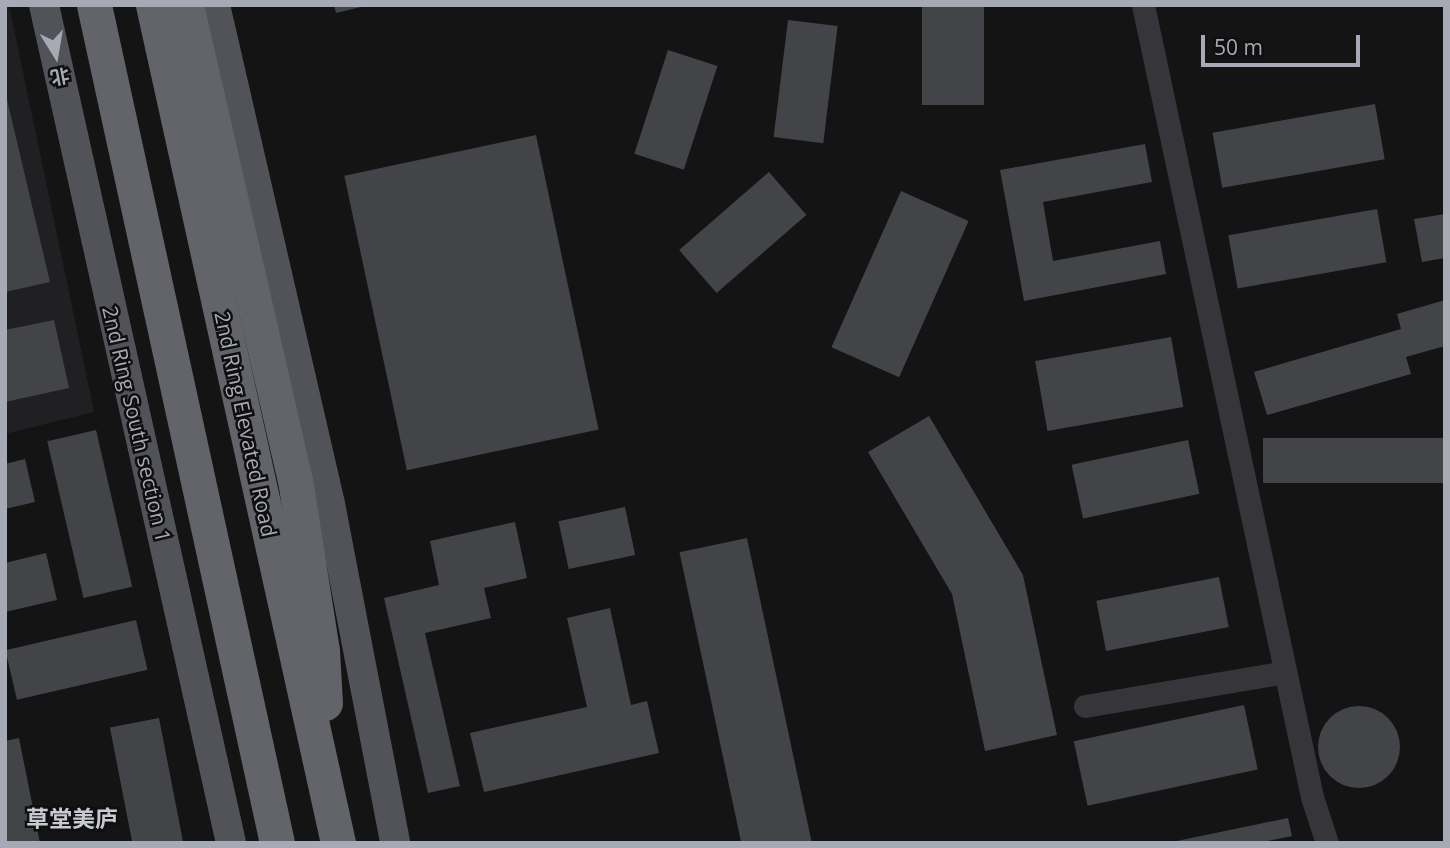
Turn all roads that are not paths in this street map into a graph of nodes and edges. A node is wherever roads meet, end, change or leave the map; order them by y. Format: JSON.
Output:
{"nodes":[{"id":1,"x":44,"y":5,"type":"edge"},
{"id":2,"x":69,"y":5,"type":"edge"},
{"id":3,"x":94,"y":5,"type":"edge"},
{"id":4,"x":153,"y":5,"type":"edge"},
{"id":5,"x":186,"y":5,"type":"edge"},
{"id":6,"x":215,"y":5,"type":"edge"},
{"id":7,"x":1143,"y":5,"type":"edge"},
{"id":8,"x":1285,"y":672,"type":"junction"},
{"id":9,"x":1085,"y":706,"type":"dead end"},
{"id":10,"x":265,"y":784,"type":"junction"},
{"id":11,"x":330,"y":804,"type":"junction"},
{"id":12,"x":231,"y":843,"type":"edge"},
{"id":13,"x":277,"y":843,"type":"edge"},
{"id":14,"x":338,"y":843,"type":"edge"},
{"id":15,"x":395,"y":843,"type":"edge"},
{"id":16,"x":1327,"y":843,"type":"edge"}],
"edges":[{"from":1,"to":12,"type":"main road","name":"2nd Ring South section 1"},
{"from":2,"to":10,"type":"highway"},
{"from":3,"to":10,"type":"highway"},
{"from":4,"to":11,"type":"highway","name":"2nd Ring Elevated Road"},
{"from":5,"to":11,"type":"highway"},
{"from":6,"to":15,"type":"main road"},
{"from":7,"to":8,"type":"lane"},
{"from":8,"to":9,"type":"lane"},
{"from":8,"to":16,"type":"lane"},
{"from":10,"to":13,"type":"highway"},
{"from":11,"to":14,"type":"highway","name":"2nd Ring Elevated Road"}]}
